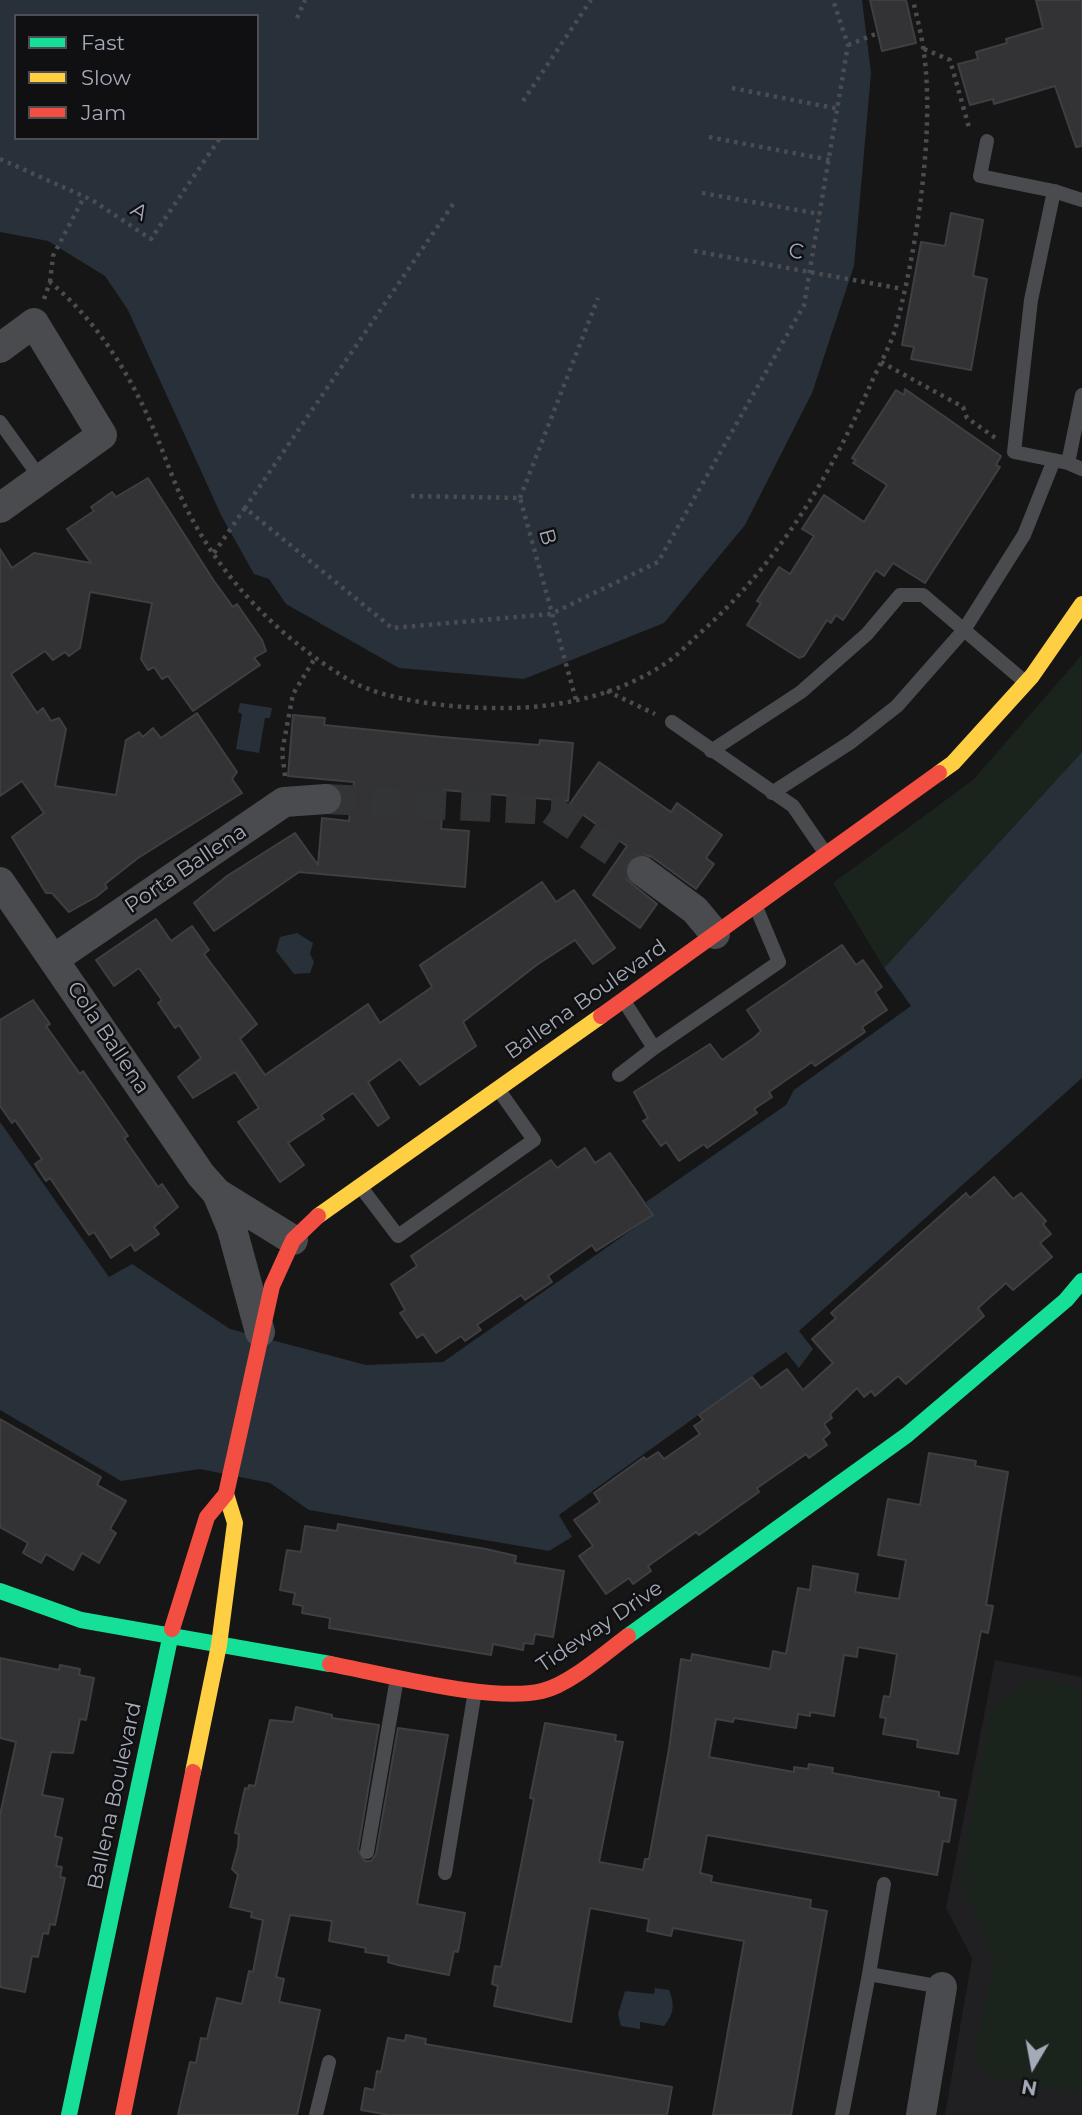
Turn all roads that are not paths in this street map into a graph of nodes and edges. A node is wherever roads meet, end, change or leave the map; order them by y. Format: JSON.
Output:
{"nodes":[{"id":1,"x":987,"y":141,"type":"road end"},
{"id":2,"x":1054,"y":191,"type":"junction"},
{"id":3,"x":1082,"y":200,"type":"edge"},
{"id":4,"x":0,"y":348,"type":"edge"},
{"id":5,"x":1082,"y":396,"type":"edge"},
{"id":6,"x":0,"y":422,"type":"edge"},
{"id":7,"x":1061,"y":462,"type":"junction"},
{"id":8,"x":1082,"y":469,"type":"edge"},
{"id":9,"x":41,"y":479,"type":"junction"},
{"id":10,"x":0,"y":508,"type":"edge"},
{"id":11,"x":1082,"y":604,"type":"edge"},
{"id":12,"x":964,"y":630,"type":"junction"},
{"id":13,"x":1027,"y":682,"type":"junction"},
{"id":14,"x":672,"y":722,"type":"road end"},
{"id":15,"x":711,"y":751,"type":"junction"},
{"id":16,"x":772,"y":793,"type":"junction"},
{"id":17,"x":326,"y":799,"type":"tunnel mouth"},
{"id":18,"x":827,"y":856,"type":"junction"},
{"id":19,"x":642,"y":871,"type":"tunnel mouth"},
{"id":20,"x":0,"y":882,"type":"edge"},
{"id":21,"x":755,"y":906,"type":"junction"},
{"id":22,"x":715,"y":934,"type":"junction"},
{"id":23,"x":54,"y":959,"type":"junction"},
{"id":24,"x":623,"y":999,"type":"junction"},
{"id":25,"x":654,"y":1048,"type":"junction"},
{"id":26,"x":619,"y":1075,"type":"dead end"},
{"id":27,"x":497,"y":1088,"type":"junction"},
{"id":28,"x":360,"y":1186,"type":"junction"},
{"id":29,"x":217,"y":1193,"type":"junction"},
{"id":30,"x":293,"y":1240,"type":"junction"},
{"id":31,"x":1082,"y":1281,"type":"edge"},
{"id":32,"x":260,"y":1332,"type":"junction"},
{"id":33,"x":226,"y":1494,"type":"junction"},
{"id":34,"x":0,"y":1591,"type":"edge"},
{"id":35,"x":170,"y":1637,"type":"junction"},
{"id":36,"x":219,"y":1645,"type":"junction"},
{"id":37,"x":397,"y":1676,"type":"junction"},
{"id":38,"x":475,"y":1690,"type":"junction"},
{"id":39,"x":367,"y":1852,"type":"dead end"},
{"id":40,"x":445,"y":1873,"type":"dead end"},
{"id":41,"x":884,"y":1884,"type":"dead end"},
{"id":42,"x":869,"y":1974,"type":"junction"},
{"id":43,"x":942,"y":1987,"type":"joint"},
{"id":44,"x":329,"y":2062,"type":"dead end"},
{"id":45,"x":69,"y":2115,"type":"edge"},
{"id":46,"x":123,"y":2115,"type":"edge"},
{"id":47,"x":316,"y":2115,"type":"edge"},
{"id":48,"x":842,"y":2115,"type":"edge"},
{"id":49,"x":921,"y":2115,"type":"edge"}],
"edges":[{"from":1,"to":2,"type":"lane"},
{"from":2,"to":3,"type":"lane"},
{"from":2,"to":7,"type":"lane"},
{"from":4,"to":9,"type":"street"},
{"from":5,"to":7,"type":"lane"},
{"from":6,"to":9,"type":"lane"},
{"from":7,"to":8,"type":"lane"},
{"from":7,"to":12,"type":"lane"},
{"from":9,"to":10,"type":"street"},
{"from":11,"to":13,"type":"street","name":"Ballena Boulevard"},
{"from":12,"to":13,"type":"lane"},
{"from":12,"to":15,"type":"lane"},
{"from":12,"to":16,"type":"lane"},
{"from":13,"to":18,"type":"street","name":"Ballena Boulevard"},
{"from":14,"to":15,"type":"lane"},
{"from":15,"to":16,"type":"lane"},
{"from":16,"to":18,"type":"lane"},
{"from":17,"to":23,"type":"street","name":"Porta Ballena"},
{"from":18,"to":21,"type":"street","name":"Ballena Boulevard"},
{"from":19,"to":22,"type":"street"},
{"from":20,"to":23,"type":"street","name":"Cola Ballena"},
{"from":21,"to":22,"type":"street","name":"Ballena Boulevard"},
{"from":21,"to":25,"type":"lane"},
{"from":22,"to":24,"type":"street","name":"Ballena Boulevard"},
{"from":23,"to":29,"type":"street","name":"Cola Ballena"},
{"from":24,"to":25,"type":"lane"},
{"from":24,"to":27,"type":"street","name":"Ballena Boulevard"},
{"from":25,"to":26,"type":"lane"},
{"from":27,"to":28,"type":"street","name":"Ballena Boulevard"},
{"from":27,"to":28,"type":"lane"},
{"from":28,"to":30,"type":"street","name":"Ballena Boulevard"},
{"from":29,"to":30,"type":"street","name":"Cola Ballena"},
{"from":29,"to":32,"type":"street","name":"Cola Ballena"},
{"from":30,"to":32,"type":"street","name":"Ballena Boulevard"},
{"from":31,"to":38,"type":"street","name":"Tideway Drive"},
{"from":32,"to":33,"type":"street","name":"Ballena Boulevard"},
{"from":33,"to":35,"type":"street","name":"Ballena Boulevard"},
{"from":33,"to":36,"type":"street","name":"Ballena Boulevard"},
{"from":34,"to":35,"type":"street","name":"Tideway Drive"},
{"from":35,"to":36,"type":"street","name":"Tideway Drive"},
{"from":35,"to":45,"type":"street","name":"Ballena Boulevard"},
{"from":36,"to":37,"type":"street","name":"Tideway Drive"},
{"from":36,"to":46,"type":"street","name":"Ballena Boulevard"},
{"from":37,"to":38,"type":"street","name":"Tideway Drive"},
{"from":37,"to":39,"type":"lane"},
{"from":38,"to":40,"type":"lane"},
{"from":41,"to":42,"type":"lane"},
{"from":42,"to":43,"type":"lane"},
{"from":42,"to":48,"type":"lane"},
{"from":43,"to":49,"type":"street"},
{"from":44,"to":47,"type":"lane"}]}
